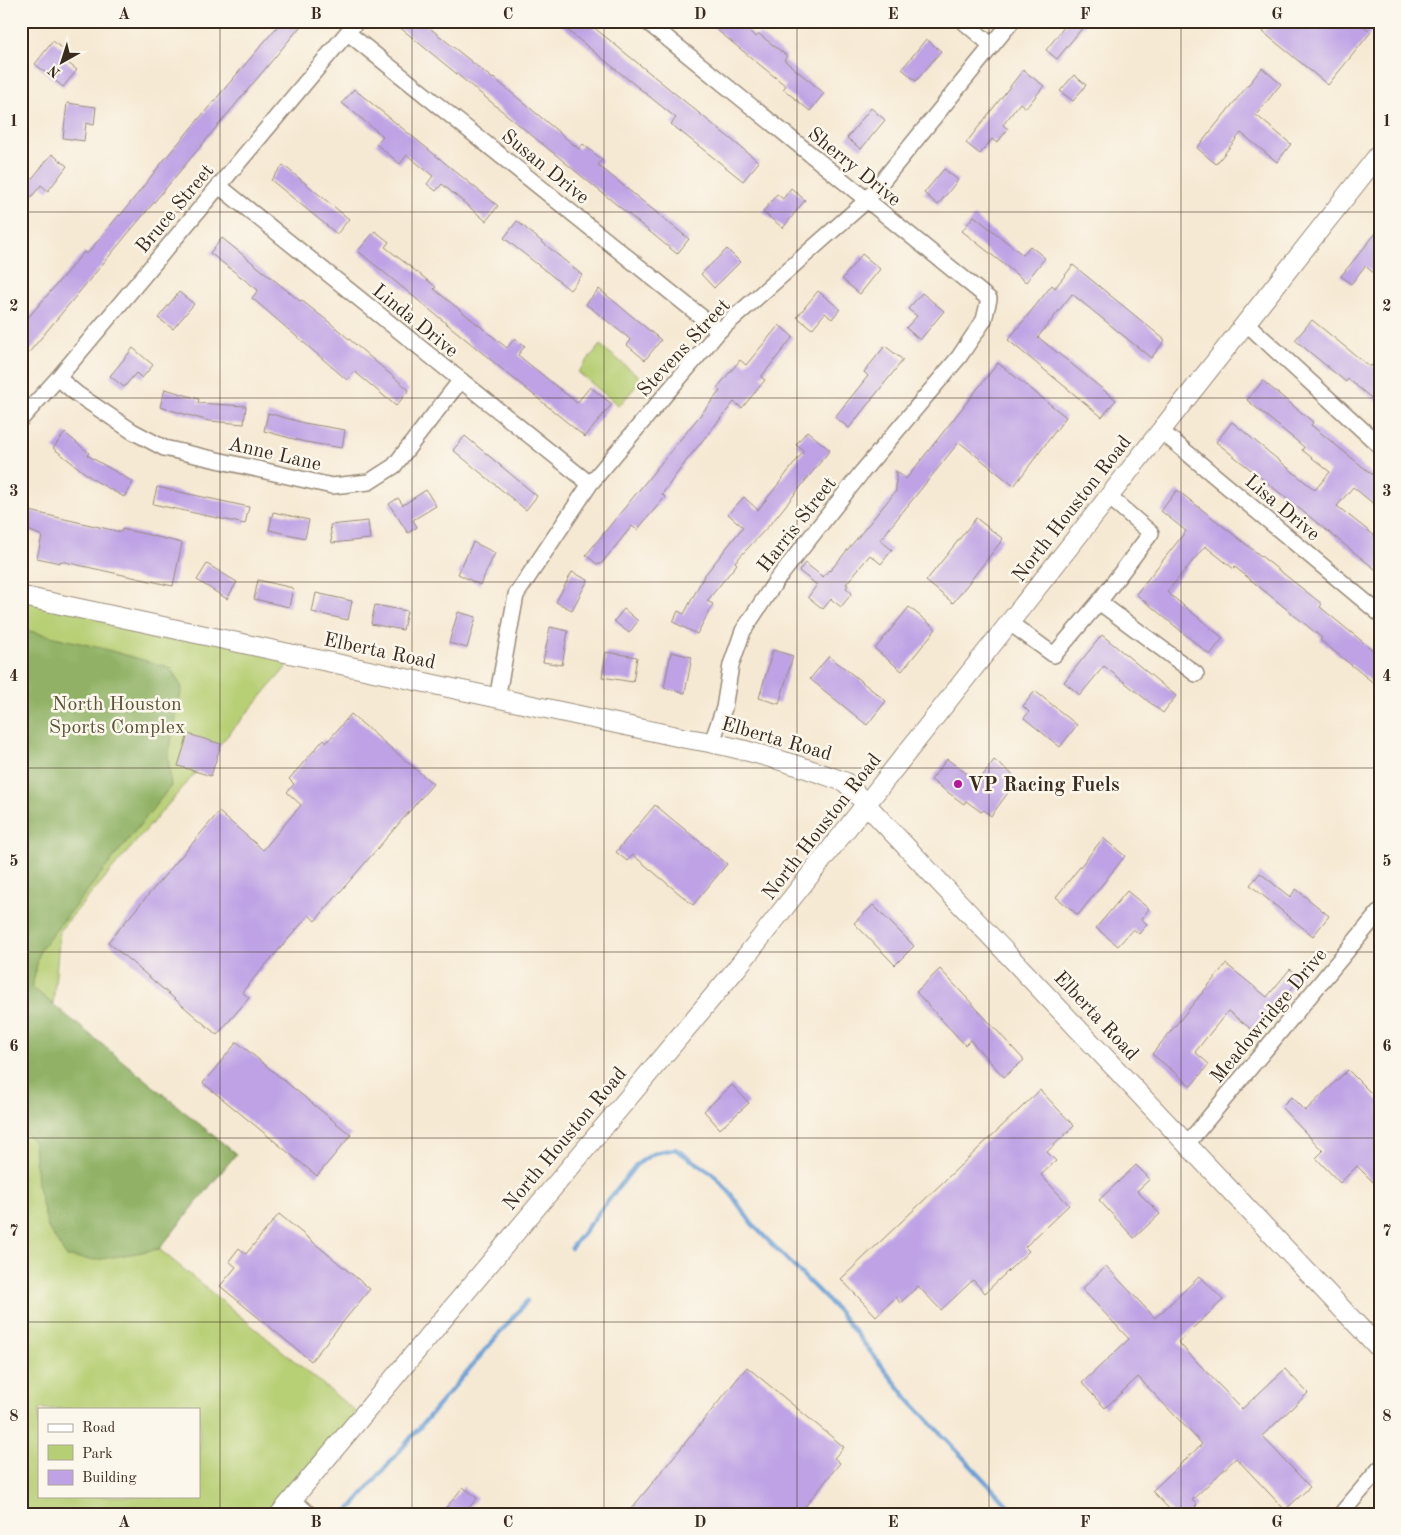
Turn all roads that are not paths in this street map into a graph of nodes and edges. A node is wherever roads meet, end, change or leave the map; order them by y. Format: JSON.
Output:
{"nodes":[{"id":1,"x":646,"y":21,"type":"edge"},
{"id":2,"x":963,"y":21,"type":"edge"},
{"id":3,"x":1012,"y":21,"type":"edge"},
{"id":4,"x":352,"y":27,"type":"edge"},
{"id":5,"x":991,"y":45,"type":"junction"},
{"id":6,"x":1380,"y":153,"type":"edge"},
{"id":7,"x":219,"y":186,"type":"junction"},
{"id":8,"x":866,"y":201,"type":"junction"},
{"id":9,"x":1246,"y":323,"type":"junction"},
{"id":10,"x":719,"y":331,"type":"junction"},
{"id":11,"x":959,"y":357,"type":"joint"},
{"id":12,"x":58,"y":378,"type":"junction"},
{"id":13,"x":460,"y":381,"type":"junction"},
{"id":14,"x":21,"y":419,"type":"edge"},
{"id":15,"x":1161,"y":431,"type":"junction"},
{"id":16,"x":1380,"y":446,"type":"edge"},
{"id":17,"x":590,"y":484,"type":"junction"},
{"id":18,"x":1109,"y":497,"type":"junction"},
{"id":19,"x":21,"y":596,"type":"edge"},
{"id":20,"x":1099,"y":602,"type":"junction"},
{"id":21,"x":1380,"y":614,"type":"edge"},
{"id":22,"x":1010,"y":624,"type":"junction"},
{"id":23,"x":1196,"y":674,"type":"dead end"},
{"id":24,"x":497,"y":699,"type":"junction"},
{"id":25,"x":712,"y":742,"type":"junction"},
{"id":26,"x":867,"y":804,"type":"junction"},
{"id":27,"x":1380,"y":911,"type":"edge"},
{"id":28,"x":1187,"y":1144,"type":"junction"},
{"id":29,"x":1380,"y":1349,"type":"edge"},
{"id":30,"x":1380,"y":1468,"type":"edge"},
{"id":31,"x":286,"y":1507,"type":"edge"},
{"id":32,"x":309,"y":1514,"type":"edge"},
{"id":33,"x":1342,"y":1514,"type":"edge"}],
"edges":[{"from":1,"to":8,"type":"street","name":"Sherry Drive"},
{"from":2,"to":5,"type":"street"},
{"from":3,"to":5,"type":"street","name":"Stevens Street"},
{"from":4,"to":7,"type":"street","name":"Bruce Street"},
{"from":4,"to":10,"type":"street","name":"Susan Drive"},
{"from":5,"to":8,"type":"street","name":"Stevens Street"},
{"from":6,"to":9,"type":"street","name":"North Houston Road"},
{"from":7,"to":12,"type":"street","name":"Bruce Street"},
{"from":7,"to":13,"type":"street","name":"Linda Drive"},
{"from":8,"to":10,"type":"street","name":"Stevens Street"},
{"from":8,"to":11,"type":"street","name":"Sherry Drive"},
{"from":9,"to":15,"type":"street","name":"North Houston Road"},
{"from":9,"to":16,"type":"street"},
{"from":10,"to":17,"type":"street","name":"Stevens Street"},
{"from":11,"to":25,"type":"street","name":"Harris Street"},
{"from":12,"to":13,"type":"street","name":"Anne Lane"},
{"from":12,"to":14,"type":"street","name":"Bruce Street"},
{"from":13,"to":17,"type":"street","name":"Linda Drive"},
{"from":15,"to":18,"type":"street","name":"North Houston Road"},
{"from":15,"to":21,"type":"street","name":"Lisa Drive"},
{"from":17,"to":24,"type":"street","name":"Stevens Street"},
{"from":18,"to":20,"type":"street"},
{"from":18,"to":22,"type":"street","name":"North Houston Road"},
{"from":19,"to":24,"type":"street","name":"Elberta Road"},
{"from":20,"to":22,"type":"street"},
{"from":20,"to":23,"type":"street"},
{"from":22,"to":26,"type":"street","name":"North Houston Road"},
{"from":24,"to":25,"type":"street","name":"Elberta Road"},
{"from":25,"to":26,"type":"street","name":"Elberta Road"},
{"from":26,"to":28,"type":"street","name":"Elberta Road"},
{"from":26,"to":31,"type":"street","name":"North Houston Road"},
{"from":27,"to":28,"type":"street","name":"Meadowridge Drive"},
{"from":28,"to":29,"type":"street","name":"Elberta Road"},
{"from":30,"to":33,"type":"street"},
{"from":31,"to":32,"type":"street"}]}
